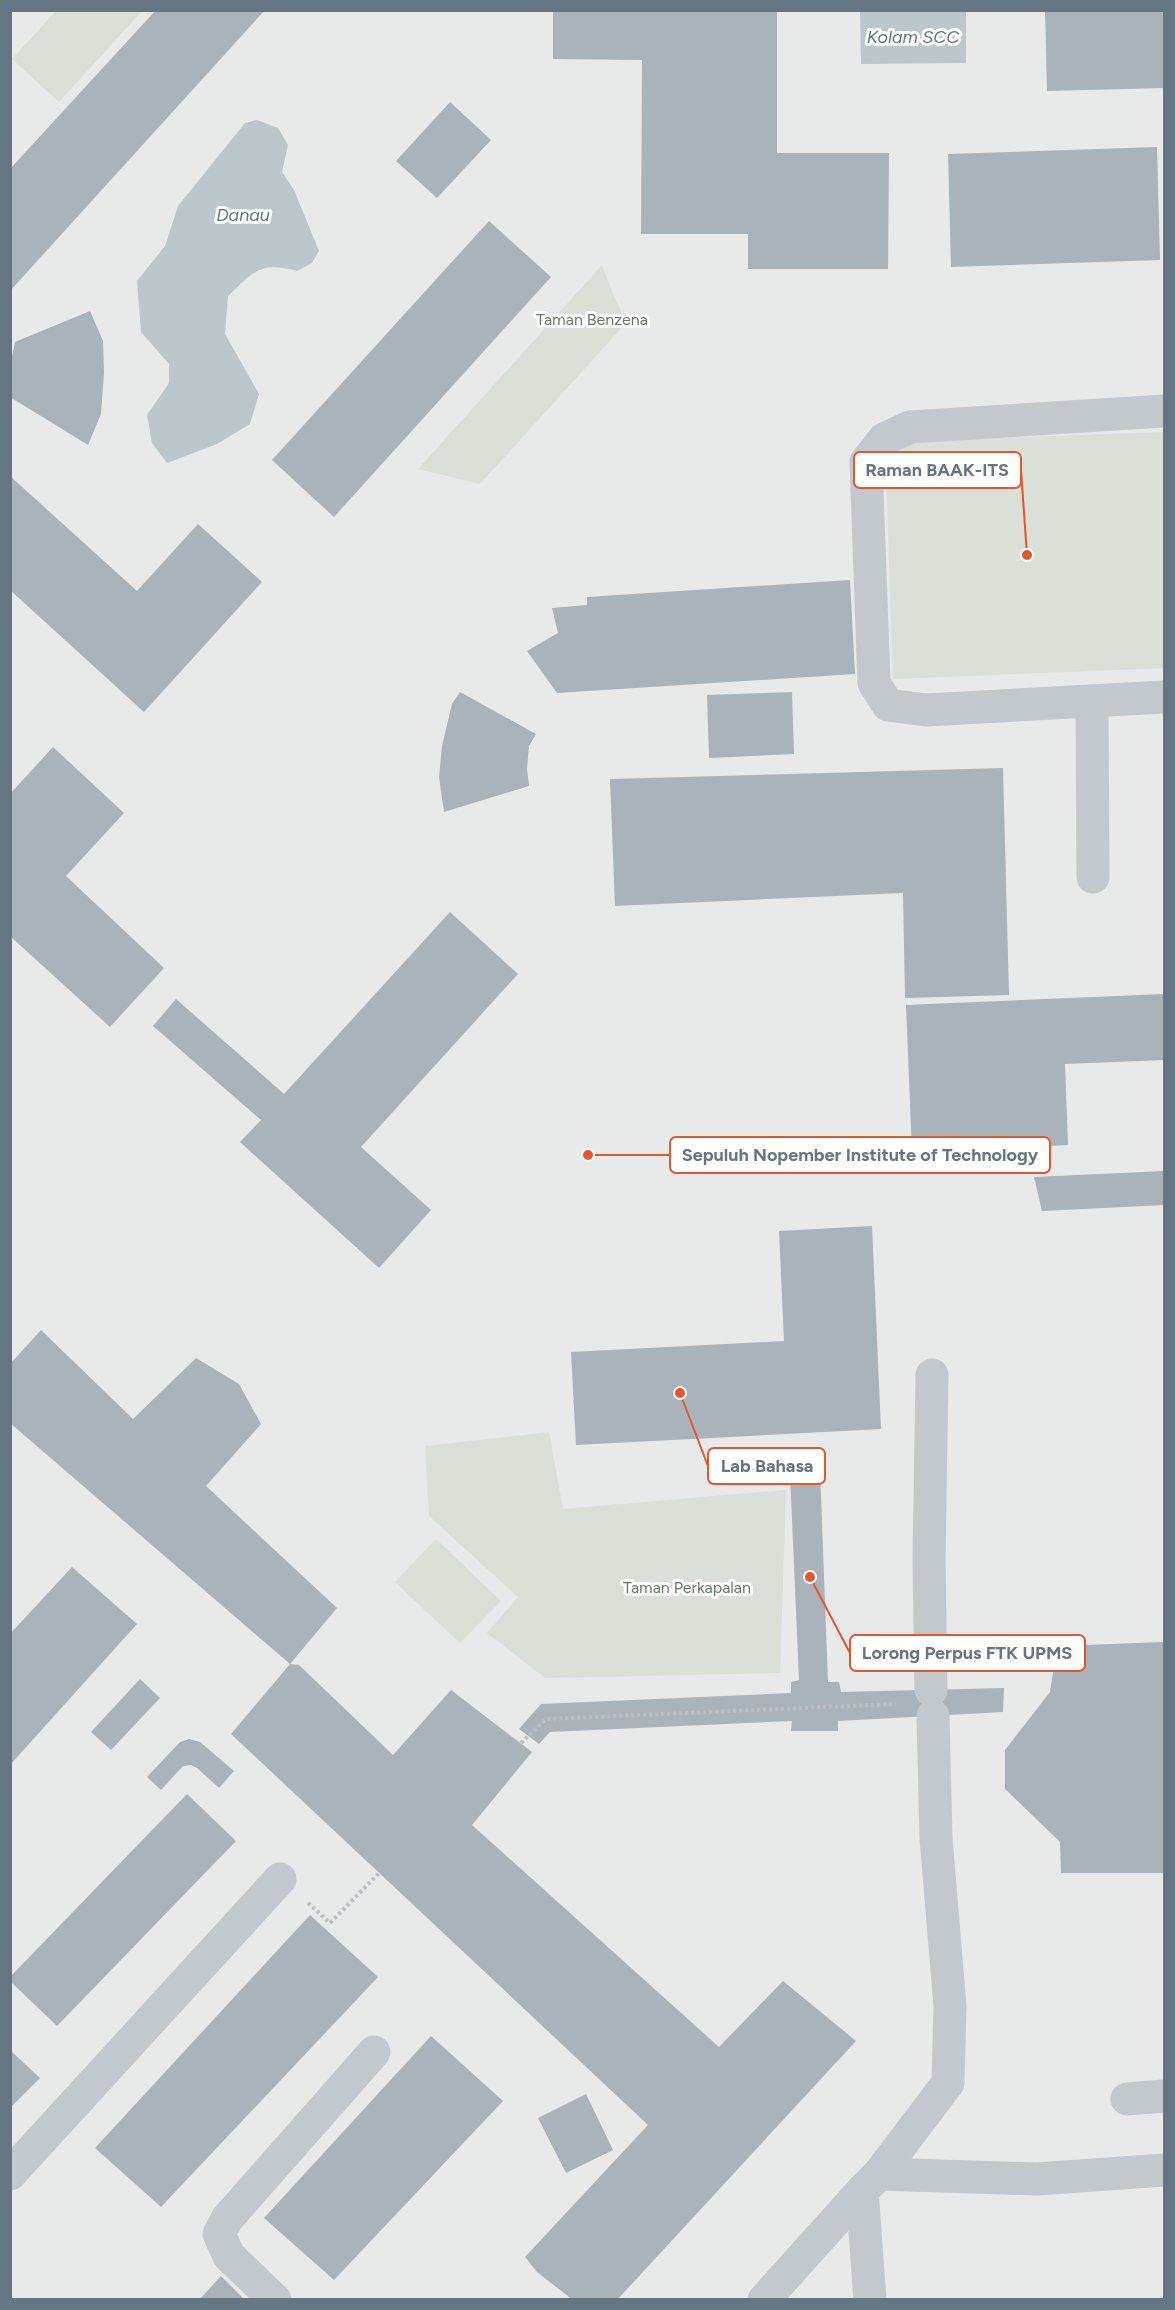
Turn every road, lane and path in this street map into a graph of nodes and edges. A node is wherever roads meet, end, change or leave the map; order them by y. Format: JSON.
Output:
{"nodes":[{"id":1,"x":1164,"y":411,"type":"edge"},
{"id":2,"x":1164,"y":697,"type":"edge"},
{"id":3,"x":1092,"y":701,"type":"junction"},
{"id":4,"x":1093,"y":877,"type":"dead end"},
{"id":5,"x":932,"y":1375,"type":"dead end"},
{"id":6,"x":897,"y":1704,"type":"dead end"},
{"id":7,"x":521,"y":1743,"type":"dead end"},
{"id":8,"x":379,"y":1873,"type":"dead end"},
{"id":9,"x":280,"y":1879,"type":"joint"},
{"id":10,"x":374,"y":2052,"type":"dead end"},
{"id":11,"x":1164,"y":2096,"type":"edge"},
{"id":12,"x":1127,"y":2099,"type":"dead end"},
{"id":13,"x":1164,"y":2170,"type":"edge"},
{"id":14,"x":10,"y":2174,"type":"edge"},
{"id":15,"x":871,"y":2182,"type":"junction"},
{"id":16,"x":275,"y":2300,"type":"edge"},
{"id":17,"x":764,"y":2300,"type":"edge"},
{"id":18,"x":870,"y":2300,"type":"edge"}],
"edges":[{"from":1,"to":3,"type":"lane"},
{"from":2,"to":3,"type":"lane"},
{"from":3,"to":4,"type":"lane"},
{"from":5,"to":15,"type":"lane"},
{"from":6,"to":7,"type":"path"},
{"from":8,"to":9,"type":"path"},
{"from":9,"to":14,"type":"lane"},
{"from":10,"to":16,"type":"lane"},
{"from":11,"to":12,"type":"lane"},
{"from":13,"to":15,"type":"lane"},
{"from":15,"to":17,"type":"lane"},
{"from":15,"to":18,"type":"lane"}]}
